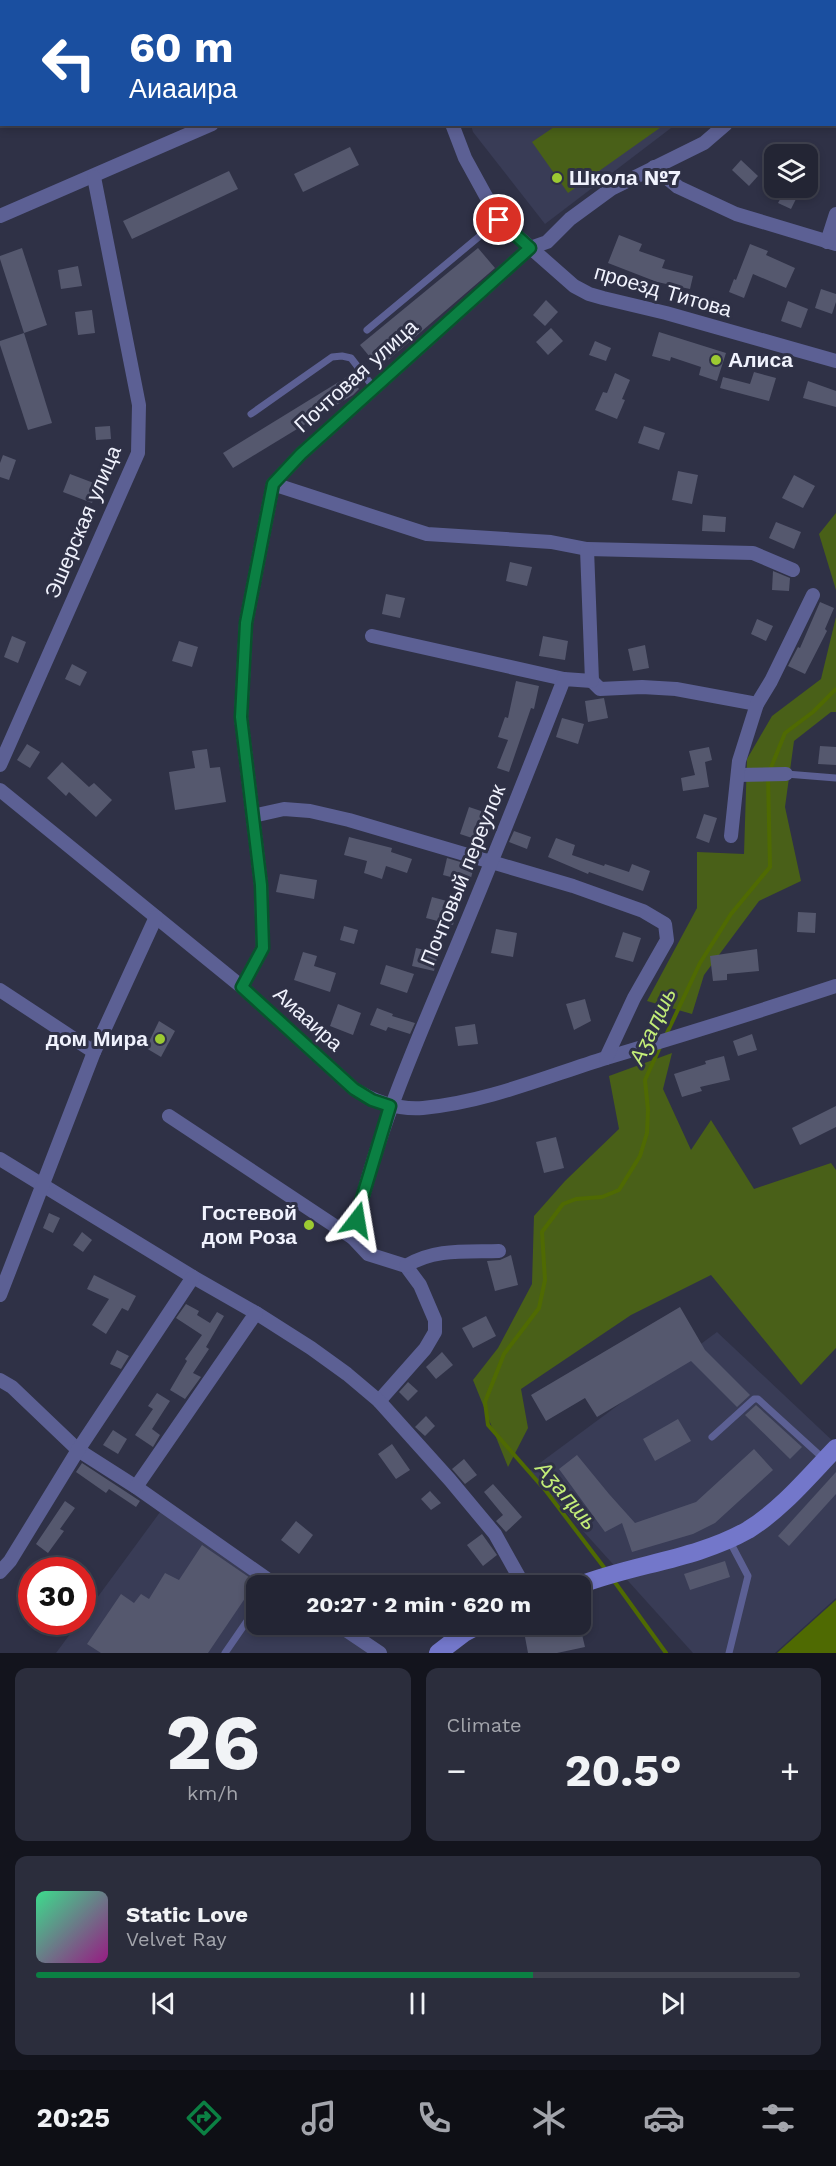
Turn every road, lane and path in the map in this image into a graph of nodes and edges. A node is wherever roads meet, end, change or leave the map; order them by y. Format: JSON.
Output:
{"nodes":[{"id":1,"x":208,"y":126,"type":"edge"},
{"id":2,"x":453,"y":126,"type":"edge"},
{"id":3,"x":724,"y":126,"type":"edge"},
{"id":4,"x":654,"y":167,"type":"junction"},
{"id":5,"x":94,"y":177,"type":"junction"},
{"id":6,"x":836,"y":214,"type":"edge"},
{"id":7,"x":0,"y":216,"type":"edge"},
{"id":8,"x":499,"y":220,"type":"junction"},
{"id":9,"x":832,"y":243,"type":"edge"},
{"id":10,"x":530,"y":248,"type":"junction"},
{"id":11,"x":367,"y":330,"type":"dead end"},
{"id":12,"x":836,"y":361,"type":"edge"},
{"id":13,"x":374,"y":388,"type":"junction"},
{"id":14,"x":251,"y":414,"type":"dead end"},
{"id":15,"x":273,"y":484,"type":"junction"},
{"id":16,"x":586,"y":549,"type":"junction"},
{"id":17,"x":793,"y":570,"type":"dead end"},
{"id":18,"x":813,"y":595,"type":"dead end"},
{"id":19,"x":372,"y":636,"type":"dead end"},
{"id":20,"x":564,"y":679,"type":"junction"},
{"id":21,"x":592,"y":681,"type":"junction"},
{"id":22,"x":757,"y":704,"type":"junction"},
{"id":23,"x":0,"y":765,"type":"edge"},
{"id":24,"x":786,"y":774,"type":"joint"},
{"id":25,"x":738,"y":775,"type":"junction"},
{"id":26,"x":836,"y":778,"type":"edge"},
{"id":27,"x":0,"y":790,"type":"edge"},
{"id":28,"x":253,"y":816,"type":"junction"},
{"id":29,"x":731,"y":836,"type":"dead end"},
{"id":30,"x":492,"y":861,"type":"junction"},
{"id":31,"x":156,"y":917,"type":"junction"},
{"id":32,"x":836,"y":986,"type":"edge"},
{"id":33,"x":242,"y":987,"type":"junction"},
{"id":34,"x":0,"y":990,"type":"edge"},
{"id":35,"x":94,"y":1052,"type":"junction"},
{"id":36,"x":606,"y":1058,"type":"junction"},
{"id":37,"x":390,"y":1106,"type":"junction"},
{"id":38,"x":169,"y":1116,"type":"dead end"},
{"id":39,"x":0,"y":1158,"type":"edge"},
{"id":40,"x":42,"y":1184,"type":"junction"},
{"id":41,"x":353,"y":1238,"type":"junction"},
{"id":42,"x":499,"y":1251,"type":"dead end"},
{"id":43,"x":406,"y":1266,"type":"junction"},
{"id":44,"x":193,"y":1277,"type":"junction"},
{"id":45,"x":0,"y":1295,"type":"edge"},
{"id":46,"x":256,"y":1313,"type":"junction"},
{"id":47,"x":0,"y":1380,"type":"edge"},
{"id":48,"x":379,"y":1401,"type":"junction"},
{"id":49,"x":712,"y":1437,"type":"dead end"},
{"id":50,"x":78,"y":1450,"type":"junction"},
{"id":51,"x":830,"y":1454,"type":"edge"},
{"id":52,"x":136,"y":1487,"type":"junction"},
{"id":53,"x":729,"y":1539,"type":"junction"},
{"id":54,"x":0,"y":1572,"type":"edge"},
{"id":55,"x":260,"y":1575,"type":"edge"},
{"id":56,"x":518,"y":1575,"type":"edge"},
{"id":57,"x":591,"y":1581,"type":"edge"},
{"id":58,"x":246,"y":1623,"type":"edge"},
{"id":59,"x":353,"y":1635,"type":"edge"},
{"id":60,"x":461,"y":1635,"type":"edge"},
{"id":61,"x":225,"y":1653,"type":"edge"},
{"id":62,"x":380,"y":1653,"type":"edge"},
{"id":63,"x":438,"y":1653,"type":"edge"},
{"id":64,"x":729,"y":1653,"type":"edge"}],
"edges":[{"from":1,"to":5,"type":"street"},
{"from":2,"to":8,"type":"street","name":"проезд Титова"},
{"from":3,"to":4,"type":"street","name":"Почтовая улица"},
{"from":4,"to":9,"type":"street"},
{"from":4,"to":10,"type":"street","name":"Почтовая улица"},
{"from":5,"to":7,"type":"street"},
{"from":5,"to":23,"type":"street","name":"Эшерская улица"},
{"from":6,"to":9,"type":"street"},
{"from":8,"to":10,"type":"street","name":"проезд Титова"},
{"from":8,"to":11,"type":"lane"},
{"from":10,"to":12,"type":"street","name":"проезд Титова"},
{"from":10,"to":13,"type":"street","name":"Почтовая улица"},
{"from":13,"to":14,"type":"lane"},
{"from":13,"to":15,"type":"street","name":"Почтовая улица"},
{"from":15,"to":16,"type":"street"},
{"from":15,"to":28,"type":"street"},
{"from":16,"to":17,"type":"street"},
{"from":16,"to":21,"type":"street"},
{"from":18,"to":22,"type":"street"},
{"from":19,"to":20,"type":"street"},
{"from":20,"to":21,"type":"street"},
{"from":20,"to":30,"type":"street","name":"Почтовый переулок"},
{"from":21,"to":22,"type":"street"},
{"from":22,"to":25,"type":"street"},
{"from":24,"to":25,"type":"street"},
{"from":24,"to":26,"type":"lane"},
{"from":25,"to":29,"type":"street"},
{"from":27,"to":31,"type":"street","name":"Аиааира"},
{"from":28,"to":30,"type":"street"},
{"from":28,"to":33,"type":"street"},
{"from":30,"to":36,"type":"street"},
{"from":30,"to":37,"type":"street","name":"Почтовый переулок"},
{"from":31,"to":33,"type":"street","name":"Аиааира"},
{"from":31,"to":35,"type":"street"},
{"from":32,"to":36,"type":"street","name":"Аиааира"},
{"from":33,"to":37,"type":"street","name":"Аиааира"},
{"from":34,"to":35,"type":"street"},
{"from":35,"to":40,"type":"street"},
{"from":36,"to":37,"type":"street","name":"Аиааира"},
{"from":37,"to":41,"type":"street","name":"Почтовый переулок"},
{"from":38,"to":41,"type":"street"},
{"from":39,"to":40,"type":"street"},
{"from":40,"to":44,"type":"street"},
{"from":40,"to":45,"type":"street"},
{"from":41,"to":43,"type":"street"},
{"from":42,"to":43,"type":"street"},
{"from":43,"to":48,"type":"street"},
{"from":44,"to":46,"type":"street"},
{"from":44,"to":50,"type":"street"},
{"from":46,"to":48,"type":"street"},
{"from":46,"to":52,"type":"street"},
{"from":47,"to":50,"type":"street"},
{"from":48,"to":56,"type":"street"},
{"from":49,"to":51,"type":"lane"},
{"from":50,"to":52,"type":"street"},
{"from":50,"to":54,"type":"street"},
{"from":51,"to":53,"type":"main road"},
{"from":52,"to":55,"type":"street"},
{"from":53,"to":57,"type":"main road"},
{"from":53,"to":64,"type":"lane"},
{"from":58,"to":61,"type":"lane"},
{"from":59,"to":62,"type":"street"},
{"from":60,"to":63,"type":"main road"}]}
